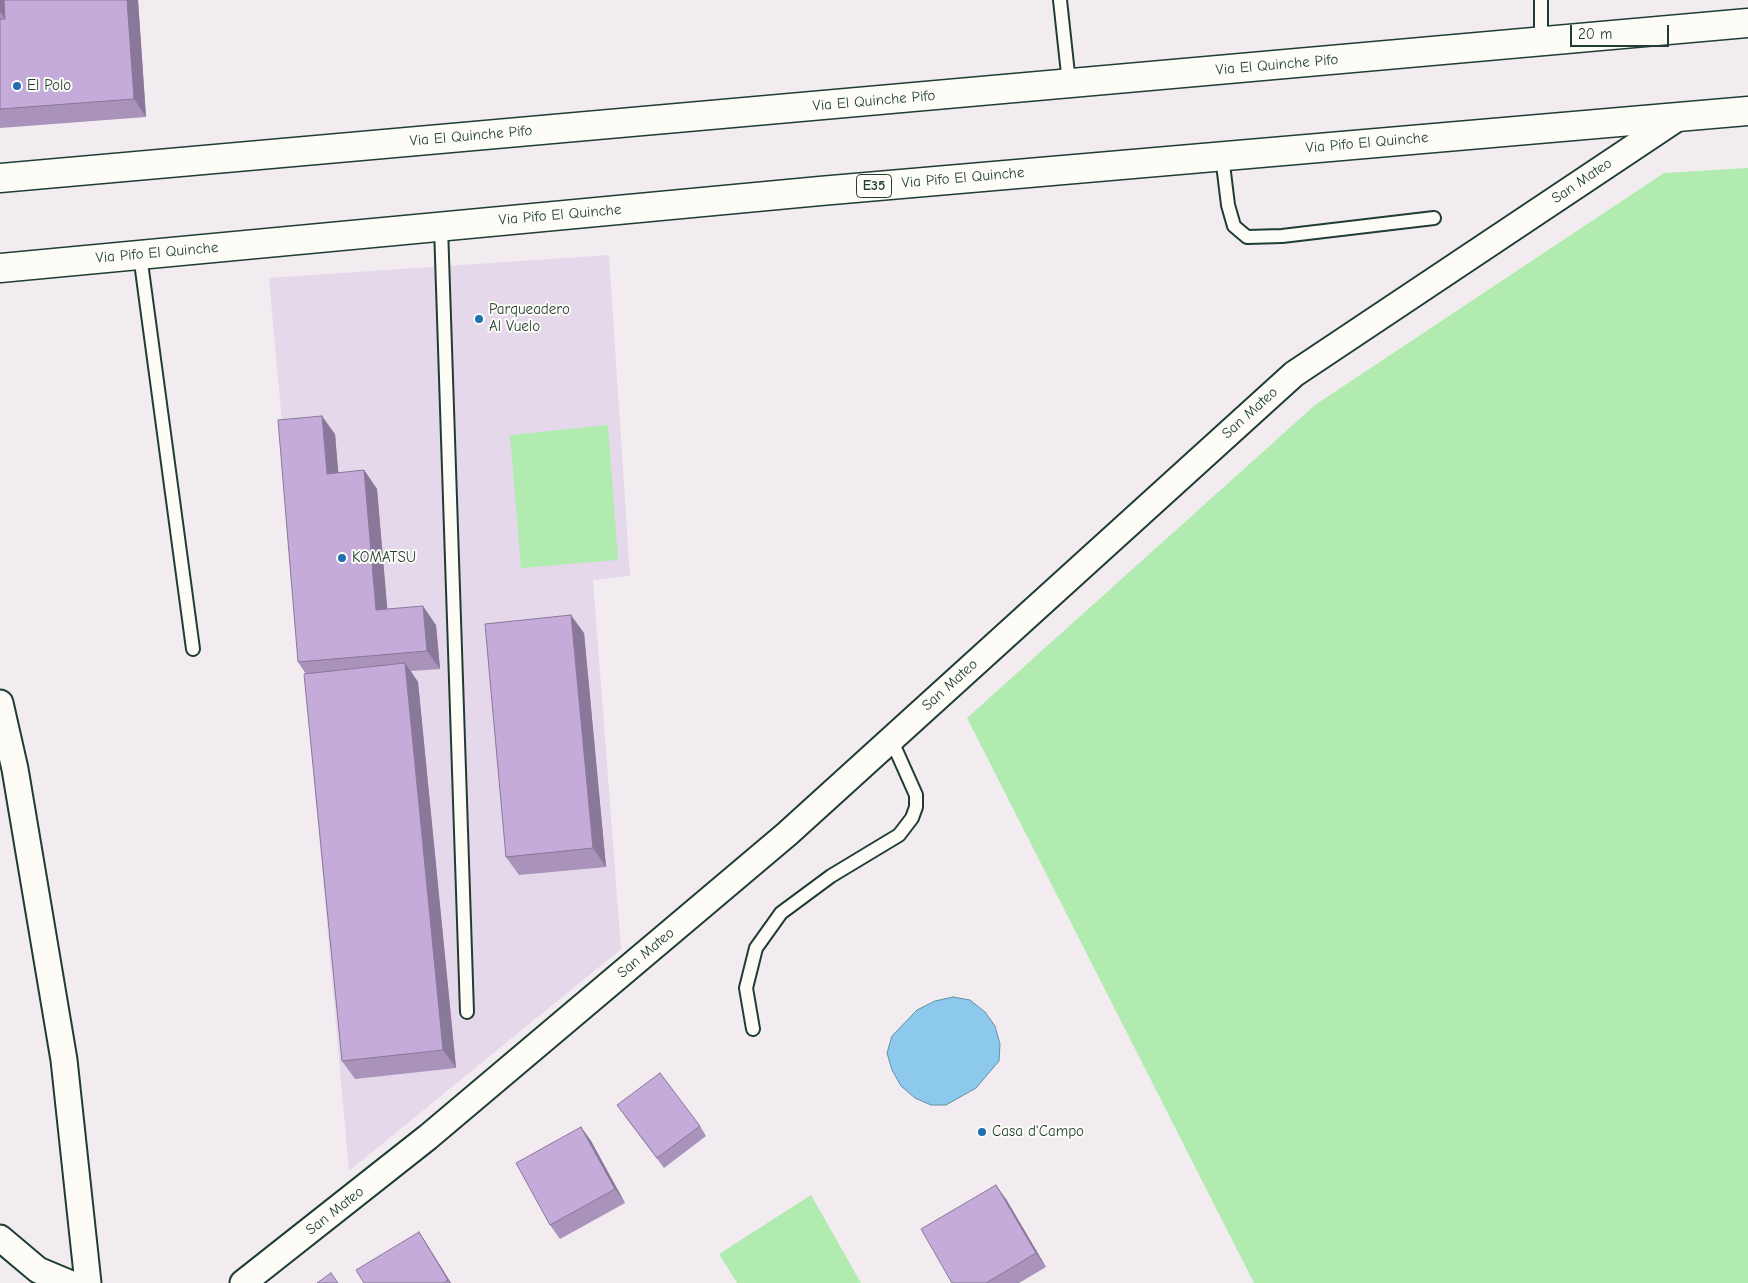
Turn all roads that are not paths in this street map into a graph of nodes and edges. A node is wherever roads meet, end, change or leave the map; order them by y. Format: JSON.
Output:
{"nodes":[{"id":1,"x":1060,"y":0,"type":"edge"},
{"id":2,"x":1540,"y":0,"type":"edge"},
{"id":3,"x":1748,"y":24,"type":"edge"},
{"id":4,"x":1541,"y":42,"type":"junction"},
{"id":5,"x":1069,"y":83,"type":"junction"},
{"id":6,"x":1748,"y":111,"type":"edge"},
{"id":7,"x":1679,"y":116,"type":"junction"},
{"id":8,"x":1222,"y":156,"type":"junction"},
{"id":9,"x":0,"y":178,"type":"edge"},
{"id":10,"x":1434,"y":218,"type":"dead end"},
{"id":11,"x":441,"y":227,"type":"junction"},
{"id":12,"x":140,"y":254,"type":"junction"},
{"id":13,"x":0,"y":268,"type":"edge"},
{"id":14,"x":193,"y":649,"type":"dead end"},
{"id":15,"x":0,"y":703,"type":"edge"},
{"id":16,"x":891,"y":739,"type":"junction"},
{"id":17,"x":7,"y":773,"type":"edge"},
{"id":18,"x":467,"y":1012,"type":"dead end"},
{"id":19,"x":753,"y":1030,"type":"dead end"},
{"id":20,"x":0,"y":1238,"type":"edge"},
{"id":21,"x":70,"y":1283,"type":"edge"},
{"id":22,"x":88,"y":1283,"type":"edge"},
{"id":23,"x":243,"y":1283,"type":"edge"}],
"edges":[{"from":1,"to":5,"type":"lane"},
{"from":2,"to":4,"type":"lane"},
{"from":3,"to":4,"type":"highway","name":"Via El Quinche Pifo"},
{"from":4,"to":5,"type":"highway","name":"Via El Quinche Pifo"},
{"from":5,"to":9,"type":"highway","name":"Via El Quinche Pifo"},
{"from":6,"to":7,"type":"highway","name":"Via Pifo El Quinche","number":"E35"},
{"from":7,"to":8,"type":"highway","name":"Via Pifo El Quinche","number":"E35"},
{"from":7,"to":16,"type":"street","name":"San Mateo"},
{"from":8,"to":10,"type":"lane"},
{"from":8,"to":11,"type":"highway","name":"Via Pifo El Quinche","number":"E35"},
{"from":11,"to":12,"type":"highway","name":"Via Pifo El Quinche","number":"E35"},
{"from":11,"to":18,"type":"lane"},
{"from":12,"to":13,"type":"highway","name":"Via Pifo El Quinche","number":"E35"},
{"from":12,"to":14,"type":"lane"},
{"from":15,"to":17,"type":"street"},
{"from":16,"to":19,"type":"lane"},
{"from":16,"to":23,"type":"street","name":"San Mateo"},
{"from":17,"to":22,"type":"street"},
{"from":20,"to":21,"type":"street"}]}
